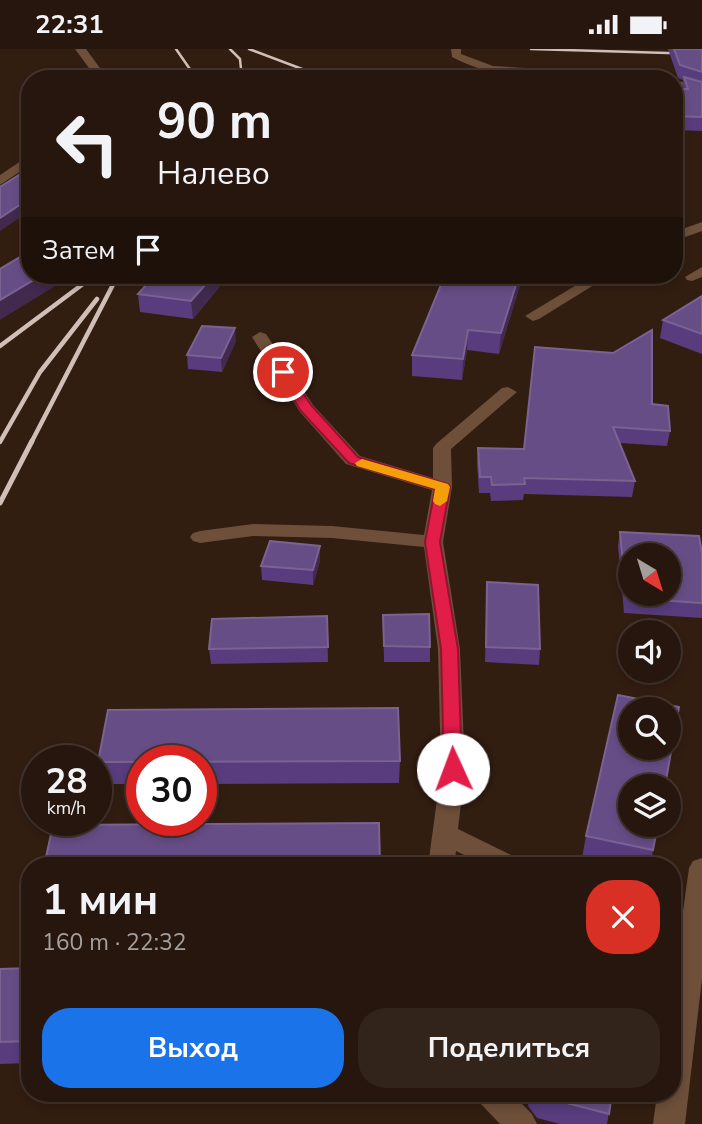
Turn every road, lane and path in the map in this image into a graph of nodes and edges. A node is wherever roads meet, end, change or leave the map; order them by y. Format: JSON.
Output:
{"nodes":[{"id":1,"x":80,"y":49,"type":"edge"},
{"id":2,"x":456,"y":49,"type":"edge"},
{"id":3,"x":98,"y":70,"type":"edge"},
{"id":4,"x":495,"y":70,"type":"edge"},
{"id":5,"x":683,"y":85,"type":"edge"},
{"id":6,"x":702,"y":90,"type":"edge"},
{"id":7,"x":21,"y":166,"type":"edge"},
{"id":8,"x":0,"y":181,"type":"edge"},
{"id":9,"x":702,"y":226,"type":"edge"},
{"id":10,"x":683,"y":233,"type":"edge"},
{"id":11,"x":588,"y":284,"type":"edge"},
{"id":12,"x":533,"y":316,"type":"dead end"},
{"id":13,"x":260,"y":337,"type":"dead end"},
{"id":14,"x":508,"y":393,"type":"dead end"},
{"id":15,"x":442,"y":487,"type":"junction"},
{"id":16,"x":200,"y":537,"type":"dead end"},
{"id":17,"x":433,"y":542,"type":"junction"},
{"id":18,"x":445,"y":834,"type":"junction"},
{"id":19,"x":442,"y":857,"type":"edge"},
{"id":20,"x":492,"y":857,"type":"edge"},
{"id":21,"x":702,"y":867,"type":"edge"},
{"id":22,"x":688,"y":954,"type":"edge"},
{"id":23,"x":681,"y":1017,"type":"edge"},
{"id":24,"x":500,"y":1102,"type":"edge"},
{"id":25,"x":671,"y":1102,"type":"edge"},
{"id":26,"x":521,"y":1124,"type":"edge"},
{"id":27,"x":669,"y":1124,"type":"edge"}],
"edges":[{"from":1,"to":3,"type":"street"},
{"from":2,"to":4,"type":"street"},
{"from":5,"to":6,"type":"street"},
{"from":7,"to":8,"type":"street"},
{"from":9,"to":10,"type":"street"},
{"from":11,"to":12,"type":"street"},
{"from":13,"to":15,"type":"street"},
{"from":14,"to":15,"type":"street"},
{"from":15,"to":17,"type":"street"},
{"from":16,"to":17,"type":"street"},
{"from":17,"to":18,"type":"street"},
{"from":18,"to":19,"type":"street"},
{"from":18,"to":20,"type":"street"},
{"from":21,"to":22,"type":"street"},
{"from":22,"to":23,"type":"street"},
{"from":24,"to":26,"type":"street"},
{"from":25,"to":27,"type":"street"}]}
